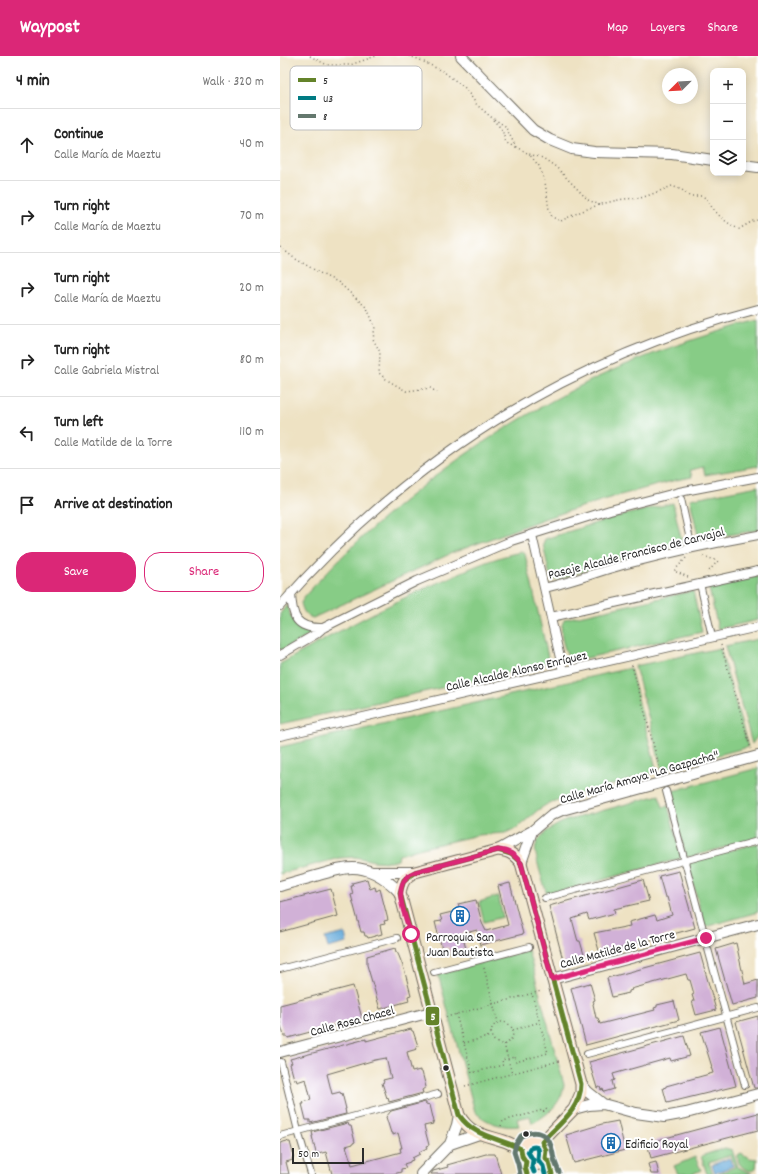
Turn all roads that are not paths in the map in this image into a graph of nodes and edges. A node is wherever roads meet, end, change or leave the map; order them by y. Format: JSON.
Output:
{"nodes":[{"id":1,"x":461,"y":56,"type":"edge"},
{"id":2,"x":710,"y":160,"type":"edge"},
{"id":3,"x":746,"y":165,"type":"edge"},
{"id":4,"x":758,"y":167,"type":"edge"},
{"id":5,"x":758,"y":309,"type":"edge"},
{"id":6,"x":758,"y":477,"type":"edge"},
{"id":7,"x":681,"y":499,"type":"dead end"},
{"id":8,"x":532,"y":535,"type":"junction"},
{"id":9,"x":758,"y":535,"type":"edge"},
{"id":10,"x":691,"y":544,"type":"dead end"},
{"id":11,"x":758,"y":570,"type":"edge"},
{"id":12,"x":544,"y":588,"type":"junction"},
{"id":13,"x":701,"y":588,"type":"dead end"},
{"id":14,"x":291,"y":593,"type":"junction"},
{"id":15,"x":280,"y":606,"type":"edge"},
{"id":16,"x":551,"y":617,"type":"junction"},
{"id":17,"x":758,"y":627,"type":"edge"},
{"id":18,"x":323,"y":628,"type":"junction"},
{"id":19,"x":711,"y":632,"type":"dead end"},
{"id":20,"x":280,"y":655,"type":"edge"},
{"id":21,"x":563,"y":671,"type":"junction"},
{"id":22,"x":280,"y":736,"type":"edge"},
{"id":23,"x":754,"y":752,"type":"edge"},
{"id":24,"x":666,"y":791,"type":"dead end"},
{"id":25,"x":532,"y":831,"type":"junction"},
{"id":26,"x":758,"y":841,"type":"edge"},
{"id":27,"x":498,"y":850,"type":"junction"},
{"id":28,"x":684,"y":860,"type":"junction"},
{"id":29,"x":521,"y":863,"type":"junction"},
{"id":30,"x":373,"y":872,"type":"junction"},
{"id":31,"x":415,"y":872,"type":"junction"},
{"id":32,"x":280,"y":886,"type":"edge"},
{"id":33,"x":400,"y":893,"type":"junction"},
{"id":34,"x":545,"y":898,"type":"dead end"},
{"id":35,"x":758,"y":924,"type":"edge"},
{"id":36,"x":703,"y":929,"type":"dead end"},
{"id":37,"x":397,"y":938,"type":"dead end"},
{"id":38,"x":529,"y":947,"type":"dead end"},
{"id":39,"x":708,"y":949,"type":"dead end"},
{"id":40,"x":280,"y":969,"type":"edge"},
{"id":41,"x":434,"y":972,"type":"dead end"},
{"id":42,"x":552,"y":979,"type":"junction"},
{"id":43,"x":758,"y":1008,"type":"edge"},
{"id":44,"x":431,"y":1012,"type":"junction"},
{"id":45,"x":727,"y":1017,"type":"junction"},
{"id":46,"x":587,"y":1054,"type":"dead end"},
{"id":47,"x":280,"y":1057,"type":"edge"},
{"id":48,"x":580,"y":1084,"type":"junction"},
{"id":49,"x":745,"y":1085,"type":"dead end"},
{"id":50,"x":438,"y":1094,"type":"dead end"},
{"id":51,"x":758,"y":1094,"type":"edge"},
{"id":52,"x":603,"y":1104,"type":"junction"},
{"id":53,"x":574,"y":1109,"type":"junction"},
{"id":54,"x":459,"y":1115,"type":"junction"},
{"id":55,"x":298,"y":1131,"type":"junction"},
{"id":56,"x":479,"y":1134,"type":"junction"},
{"id":57,"x":280,"y":1136,"type":"edge"},
{"id":58,"x":542,"y":1142,"type":"junction"},
{"id":59,"x":450,"y":1144,"type":"junction"},
{"id":60,"x":521,"y":1149,"type":"junction"},
{"id":61,"x":545,"y":1158,"type":"junction"},
{"id":62,"x":526,"y":1162,"type":"junction"},
{"id":63,"x":311,"y":1174,"type":"edge"},
{"id":64,"x":421,"y":1174,"type":"edge"},
{"id":65,"x":527,"y":1174,"type":"edge"},
{"id":66,"x":552,"y":1174,"type":"edge"}],
"edges":[{"from":1,"to":2,"type":"street"},
{"from":3,"to":4,"type":"street"},
{"from":5,"to":14,"type":"street"},
{"from":6,"to":8,"type":"street"},
{"from":7,"to":10,"type":"street"},
{"from":8,"to":12,"type":"street"},
{"from":8,"to":18,"type":"street"},
{"from":9,"to":12,"type":"street","name":"Pasaje Alcalde Francisco de Carvajal"},
{"from":11,"to":16,"type":"street"},
{"from":12,"to":16,"type":"street"},
{"from":13,"to":19,"type":"street"},
{"from":14,"to":15,"type":"street"},
{"from":14,"to":18,"type":"street"},
{"from":16,"to":21,"type":"street"},
{"from":17,"to":21,"type":"street","name":"Calle Alcalde Alonso Enríquez"},
{"from":18,"to":20,"type":"street"},
{"from":21,"to":22,"type":"street","name":"Calle Alcalde Alonso Enríquez"},
{"from":23,"to":25,"type":"street","name":"Calle María Amaya \"La Gazpacha\""},
{"from":24,"to":28,"type":"street"},
{"from":25,"to":27,"type":"street","name":"Calle María Amaya \"La Gazpacha\""},
{"from":25,"to":29,"type":"street"},
{"from":26,"to":28,"type":"street"},
{"from":27,"to":29,"type":"main road"},
{"from":27,"to":31,"type":"main road"},
{"from":28,"to":34,"type":"street"},
{"from":28,"to":36,"type":"street"},
{"from":29,"to":42,"type":"main road"},
{"from":30,"to":31,"type":"street"},
{"from":30,"to":32,"type":"street"},
{"from":30,"to":33,"type":"street"},
{"from":31,"to":33,"type":"main road"},
{"from":33,"to":44,"type":"main road"},
{"from":35,"to":42,"type":"street","name":"Calle Matilde de la Torre"},
{"from":37,"to":40,"type":"street"},
{"from":38,"to":41,"type":"street"},
{"from":39,"to":45,"type":"street"},
{"from":42,"to":48,"type":"main road"},
{"from":43,"to":45,"type":"street"},
{"from":44,"to":47,"type":"street","name":"Calle Rosa Chacel"},
{"from":44,"to":54,"type":"main road"},
{"from":45,"to":46,"type":"street"},
{"from":45,"to":49,"type":"street"},
{"from":47,"to":55,"type":"street"},
{"from":48,"to":52,"type":"street"},
{"from":48,"to":53,"type":"main road"},
{"from":50,"to":55,"type":"street"},
{"from":51,"to":52,"type":"street"},
{"from":52,"to":53,"type":"street"},
{"from":53,"to":58,"type":"main road"},
{"from":54,"to":56,"type":"main road"},
{"from":54,"to":59,"type":"street"},
{"from":55,"to":57,"type":"street"},
{"from":55,"to":63,"type":"street"},
{"from":56,"to":59,"type":"street"},
{"from":56,"to":60,"type":"main road"},
{"from":58,"to":60,"type":"main road"},
{"from":58,"to":61,"type":"main road"},
{"from":59,"to":64,"type":"street"},
{"from":60,"to":62,"type":"main road"},
{"from":61,"to":62,"type":"main road"},
{"from":61,"to":66,"type":"main road"},
{"from":62,"to":65,"type":"main road"}]}
